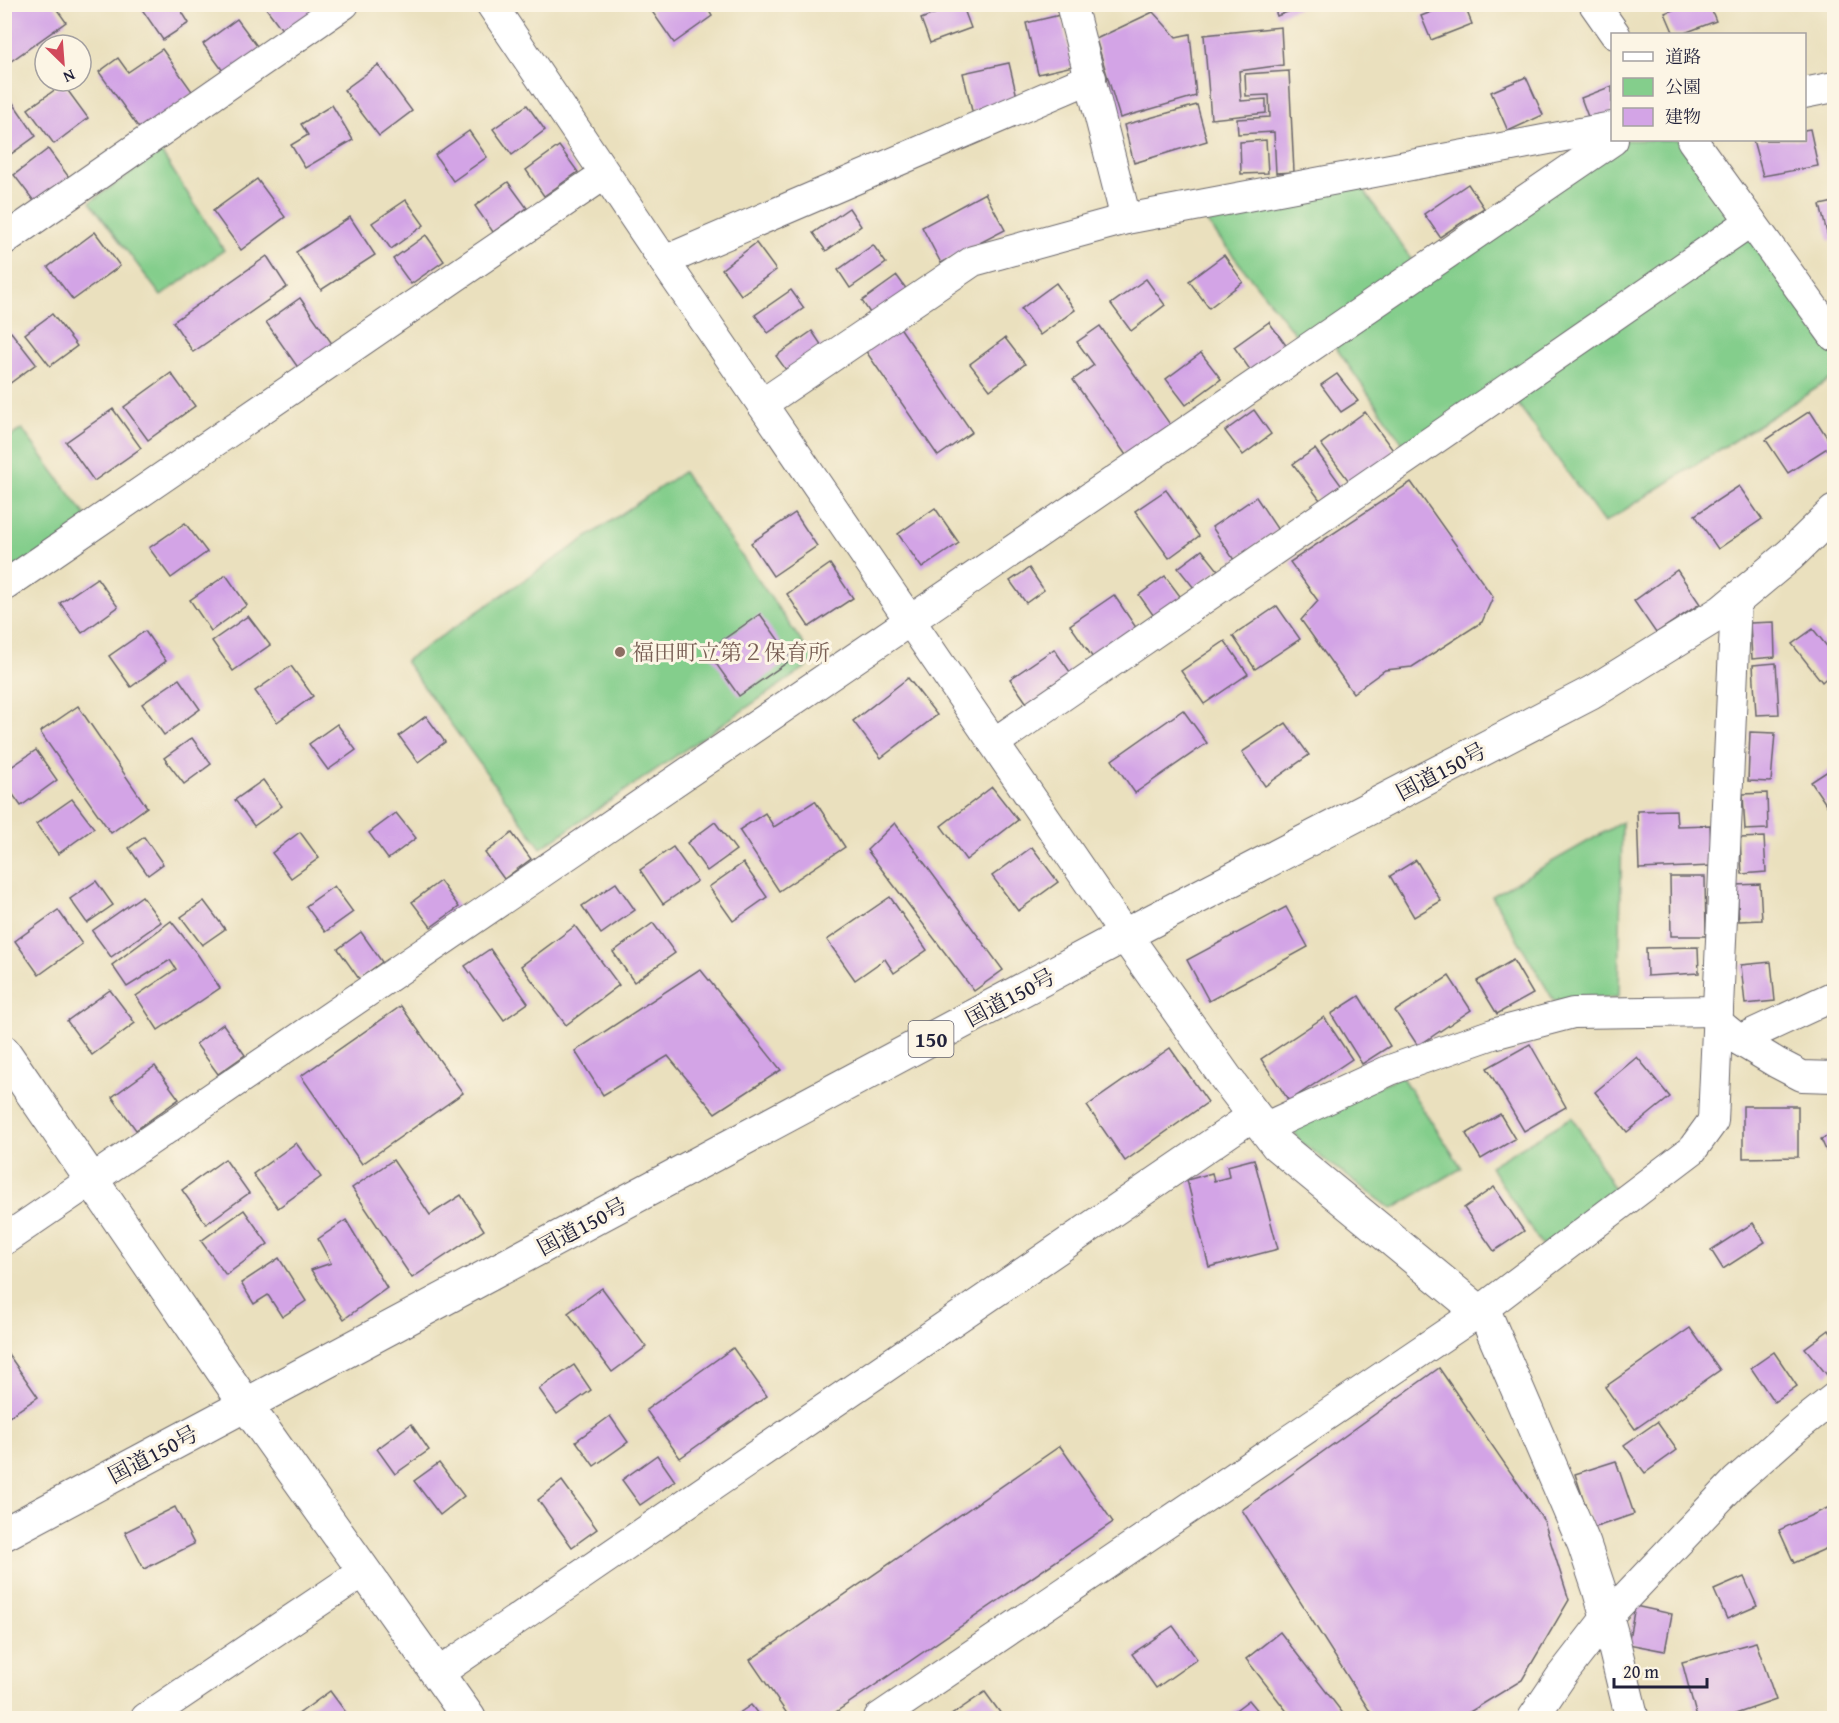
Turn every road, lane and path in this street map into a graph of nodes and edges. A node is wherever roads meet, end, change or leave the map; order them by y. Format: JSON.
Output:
{"nodes":[{"id":1,"x":344,"y":4,"type":"edge"},
{"id":2,"x":491,"y":4,"type":"edge"},
{"id":3,"x":1071,"y":4,"type":"edge"},
{"id":4,"x":1594,"y":4,"type":"edge"},
{"id":5,"x":1615,"y":33,"type":"edge"},
{"id":6,"x":1091,"y":78,"type":"junction"},
{"id":7,"x":1834,"y":87,"type":"edge"},
{"id":8,"x":1806,"y":93,"type":"edge"},
{"id":9,"x":1611,"y":127,"type":"edge"},
{"id":10,"x":1612,"y":141,"type":"edge"},
{"id":11,"x":1693,"y":141,"type":"edge"},
{"id":12,"x":605,"y":174,"type":"junction"},
{"id":13,"x":1126,"y":219,"type":"junction"},
{"id":14,"x":1751,"y":221,"type":"junction"},
{"id":15,"x":4,"y":240,"type":"edge"},
{"id":16,"x":664,"y":261,"type":"junction"},
{"id":17,"x":1834,"y":336,"type":"edge"},
{"id":18,"x":762,"y":404,"type":"junction"},
{"id":19,"x":1834,"y":512,"type":"edge"},
{"id":20,"x":4,"y":586,"type":"edge"},
{"id":21,"x":1736,"y":601,"type":"junction"},
{"id":22,"x":910,"y":620,"type":"junction"},
{"id":23,"x":994,"y":743,"type":"junction"},
{"id":24,"x":1125,"y":936,"type":"junction"},
{"id":25,"x":1834,"y":996,"type":"edge"},
{"id":26,"x":1725,"y":1024,"type":"junction"},
{"id":27,"x":4,"y":1052,"type":"edge"},
{"id":28,"x":1834,"y":1077,"type":"edge"},
{"id":29,"x":1259,"y":1122,"type":"junction"},
{"id":30,"x":92,"y":1180,"type":"junction"},
{"id":31,"x":4,"y":1240,"type":"edge"},
{"id":32,"x":1480,"y":1311,"type":"junction"},
{"id":33,"x":1834,"y":1398,"type":"edge"},
{"id":34,"x":246,"y":1404,"type":"junction"},
{"id":35,"x":4,"y":1534,"type":"edge"},
{"id":36,"x":364,"y":1570,"type":"junction"},
{"id":37,"x":1607,"y":1617,"type":"junction"},
{"id":38,"x":437,"y":1674,"type":"junction"},
{"id":39,"x":146,"y":1719,"type":"edge"},
{"id":40,"x":469,"y":1719,"type":"edge"},
{"id":41,"x":879,"y":1719,"type":"edge"},
{"id":42,"x":1533,"y":1719,"type":"edge"},
{"id":43,"x":1632,"y":1719,"type":"edge"}],
"edges":[{"from":1,"to":15,"type":"street"},
{"from":2,"to":12,"type":"street"},
{"from":3,"to":6,"type":"street"},
{"from":4,"to":5,"type":"street"},
{"from":6,"to":13,"type":"street"},
{"from":6,"to":16,"type":"street"},
{"from":7,"to":8,"type":"street"},
{"from":9,"to":13,"type":"street"},
{"from":10,"to":22,"type":"street"},
{"from":11,"to":14,"type":"street"},
{"from":12,"to":16,"type":"street"},
{"from":12,"to":20,"type":"street"},
{"from":13,"to":18,"type":"street"},
{"from":14,"to":17,"type":"street"},
{"from":14,"to":23,"type":"street"},
{"from":16,"to":18,"type":"street"},
{"from":18,"to":22,"type":"street"},
{"from":19,"to":21,"type":"main road","name":"国道150号","number":"150"},
{"from":21,"to":24,"type":"main road","name":"国道150号","number":"150"},
{"from":21,"to":26,"type":"street"},
{"from":22,"to":23,"type":"street"},
{"from":22,"to":30,"type":"street"},
{"from":23,"to":24,"type":"street"},
{"from":24,"to":29,"type":"main road"},
{"from":24,"to":34,"type":"main road","name":"国道150号","number":"150"},
{"from":25,"to":26,"type":"street"},
{"from":26,"to":28,"type":"street"},
{"from":26,"to":29,"type":"street"},
{"from":26,"to":32,"type":"street"},
{"from":27,"to":30,"type":"main road"},
{"from":29,"to":32,"type":"main road"},
{"from":29,"to":38,"type":"street"},
{"from":30,"to":31,"type":"street"},
{"from":30,"to":34,"type":"main road"},
{"from":32,"to":37,"type":"main road"},
{"from":32,"to":41,"type":"street"},
{"from":33,"to":37,"type":"street"},
{"from":34,"to":35,"type":"main road","name":"国道150号","number":"150"},
{"from":34,"to":36,"type":"main road"},
{"from":36,"to":38,"type":"main road"},
{"from":36,"to":39,"type":"street"},
{"from":37,"to":42,"type":"street"},
{"from":37,"to":43,"type":"main road"},
{"from":38,"to":40,"type":"main road"}]}
